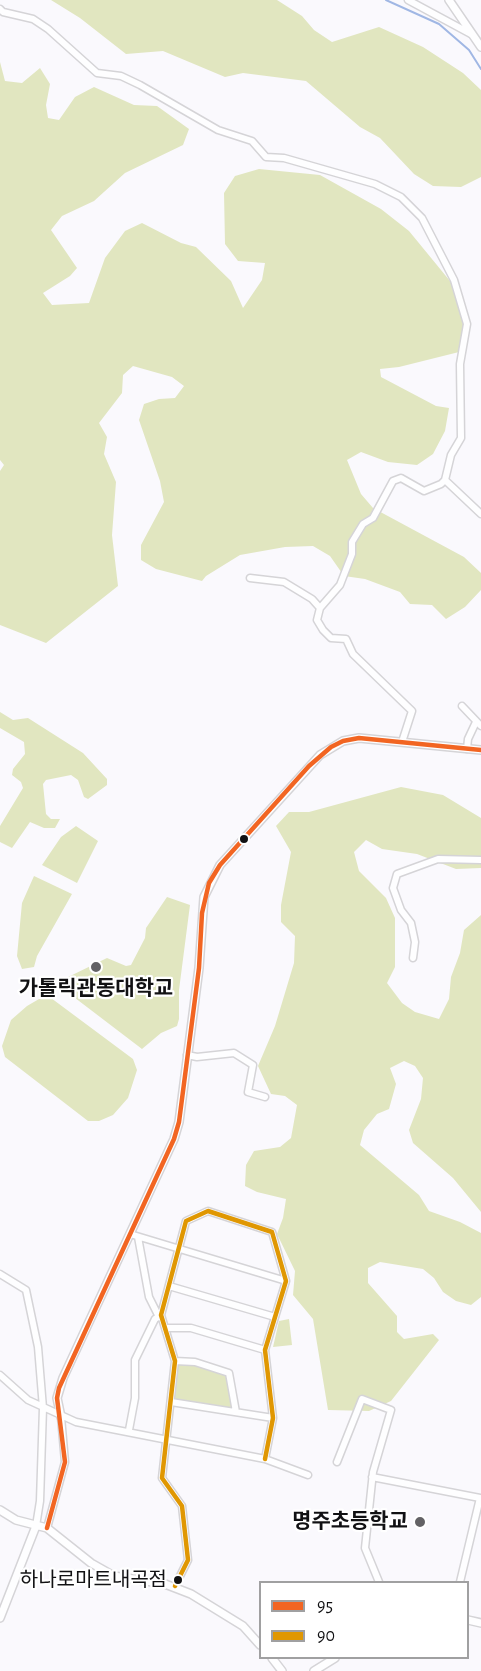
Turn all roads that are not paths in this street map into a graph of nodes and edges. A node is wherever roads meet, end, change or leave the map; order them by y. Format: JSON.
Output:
{"nodes":[{"id":1,"x":408,"y":0,"type":"edge"},
{"id":2,"x":449,"y":0,"type":"edge"},
{"id":3,"x":0,"y":9,"type":"edge"},
{"id":4,"x":474,"y":36,"type":"junction"},
{"id":5,"x":481,"y":47,"type":"edge"},
{"id":6,"x":445,"y":480,"type":"junction"},
{"id":7,"x":481,"y":514,"type":"edge"},
{"id":8,"x":250,"y":578,"type":"dead end"},
{"id":9,"x":320,"y":608,"type":"junction"},
{"id":10,"x":462,"y":706,"type":"dead end"},
{"id":11,"x":479,"y":724,"type":"edge"},
{"id":12,"x":402,"y":742,"type":"junction"},
{"id":13,"x":467,"y":749,"type":"junction"},
{"id":14,"x":481,"y":750,"type":"edge"},
{"id":15,"x":481,"y":860,"type":"edge"},
{"id":16,"x":413,"y":958,"type":"dead end"},
{"id":17,"x":187,"y":1055,"type":"junction"},
{"id":18,"x":265,"y":1097,"type":"dead end"},
{"id":19,"x":134,"y":1236,"type":"junction"},
{"id":20,"x":180,"y":1248,"type":"junction"},
{"id":21,"x":0,"y":1274,"type":"edge"},
{"id":22,"x":285,"y":1281,"type":"junction"},
{"id":23,"x":170,"y":1286,"type":"junction"},
{"id":24,"x":160,"y":1316,"type":"junction"},
{"id":25,"x":275,"y":1317,"type":"junction"},
{"id":26,"x":165,"y":1328,"type":"junction"},
{"id":27,"x":266,"y":1350,"type":"junction"},
{"id":28,"x":176,"y":1361,"type":"junction"},
{"id":29,"x":0,"y":1375,"type":"edge"},
{"id":30,"x":171,"y":1402,"type":"junction"},
{"id":31,"x":43,"y":1408,"type":"junction"},
{"id":32,"x":236,"y":1412,"type":"junction"},
{"id":33,"x":61,"y":1416,"type":"junction"},
{"id":34,"x":273,"y":1418,"type":"junction"},
{"id":35,"x":129,"y":1430,"type":"junction"},
{"id":36,"x":167,"y":1442,"type":"junction"},
{"id":37,"x":265,"y":1459,"type":"junction"},
{"id":38,"x":337,"y":1462,"type":"dead end"},
{"id":39,"x":308,"y":1475,"type":"dead end"},
{"id":40,"x":372,"y":1477,"type":"junction"},
{"id":41,"x":0,"y":1510,"type":"edge"},
{"id":42,"x":36,"y":1526,"type":"junction"},
{"id":43,"x":47,"y":1528,"type":"junction"},
{"id":44,"x":379,"y":1581,"type":"edge"},
{"id":45,"x":460,"y":1581,"type":"edge"},
{"id":46,"x":175,"y":1586,"type":"junction"},
{"id":47,"x":0,"y":1618,"type":"edge"},
{"id":48,"x":259,"y":1643,"type":"edge"},
{"id":49,"x":273,"y":1659,"type":"edge"},
{"id":50,"x":333,"y":1659,"type":"edge"},
{"id":51,"x":282,"y":1671,"type":"edge"},
{"id":52,"x":314,"y":1671,"type":"edge"}],
"edges":[{"from":1,"to":4,"type":"street"},
{"from":2,"to":4,"type":"street"},
{"from":3,"to":6,"type":"street"},
{"from":4,"to":5,"type":"street"},
{"from":6,"to":7,"type":"street"},
{"from":6,"to":9,"type":"street"},
{"from":8,"to":9,"type":"street"},
{"from":9,"to":12,"type":"street"},
{"from":10,"to":11,"type":"street"},
{"from":11,"to":13,"type":"street"},
{"from":12,"to":13,"type":"street"},
{"from":12,"to":17,"type":"street"},
{"from":13,"to":14,"type":"street"},
{"from":15,"to":16,"type":"street"},
{"from":17,"to":18,"type":"street"},
{"from":17,"to":19,"type":"street"},
{"from":19,"to":20,"type":"street"},
{"from":19,"to":24,"type":"street"},
{"from":19,"to":33,"type":"street"},
{"from":20,"to":22,"type":"street"},
{"from":20,"to":22,"type":"street"},
{"from":20,"to":23,"type":"street"},
{"from":21,"to":31,"type":"street"},
{"from":22,"to":25,"type":"street"},
{"from":23,"to":24,"type":"street"},
{"from":23,"to":25,"type":"street"},
{"from":24,"to":26,"type":"street"},
{"from":24,"to":35,"type":"street"},
{"from":25,"to":27,"type":"street"},
{"from":26,"to":27,"type":"street"},
{"from":26,"to":28,"type":"street"},
{"from":27,"to":34,"type":"street"},
{"from":28,"to":30,"type":"street"},
{"from":28,"to":32,"type":"street"},
{"from":29,"to":31,"type":"street"},
{"from":30,"to":32,"type":"street"},
{"from":30,"to":36,"type":"street"},
{"from":31,"to":33,"type":"street"},
{"from":31,"to":42,"type":"street"},
{"from":32,"to":34,"type":"street"},
{"from":33,"to":35,"type":"street"},
{"from":33,"to":43,"type":"street"},
{"from":34,"to":37,"type":"street"},
{"from":35,"to":36,"type":"street"},
{"from":36,"to":37,"type":"street"},
{"from":36,"to":46,"type":"street"},
{"from":37,"to":39,"type":"street"},
{"from":38,"to":40,"type":"street"},
{"from":40,"to":44,"type":"street"},
{"from":40,"to":45,"type":"street"},
{"from":41,"to":42,"type":"street"},
{"from":42,"to":43,"type":"street"},
{"from":42,"to":47,"type":"street"},
{"from":43,"to":46,"type":"street"},
{"from":46,"to":48,"type":"street"},
{"from":49,"to":51,"type":"street"},
{"from":50,"to":52,"type":"street"}]}
